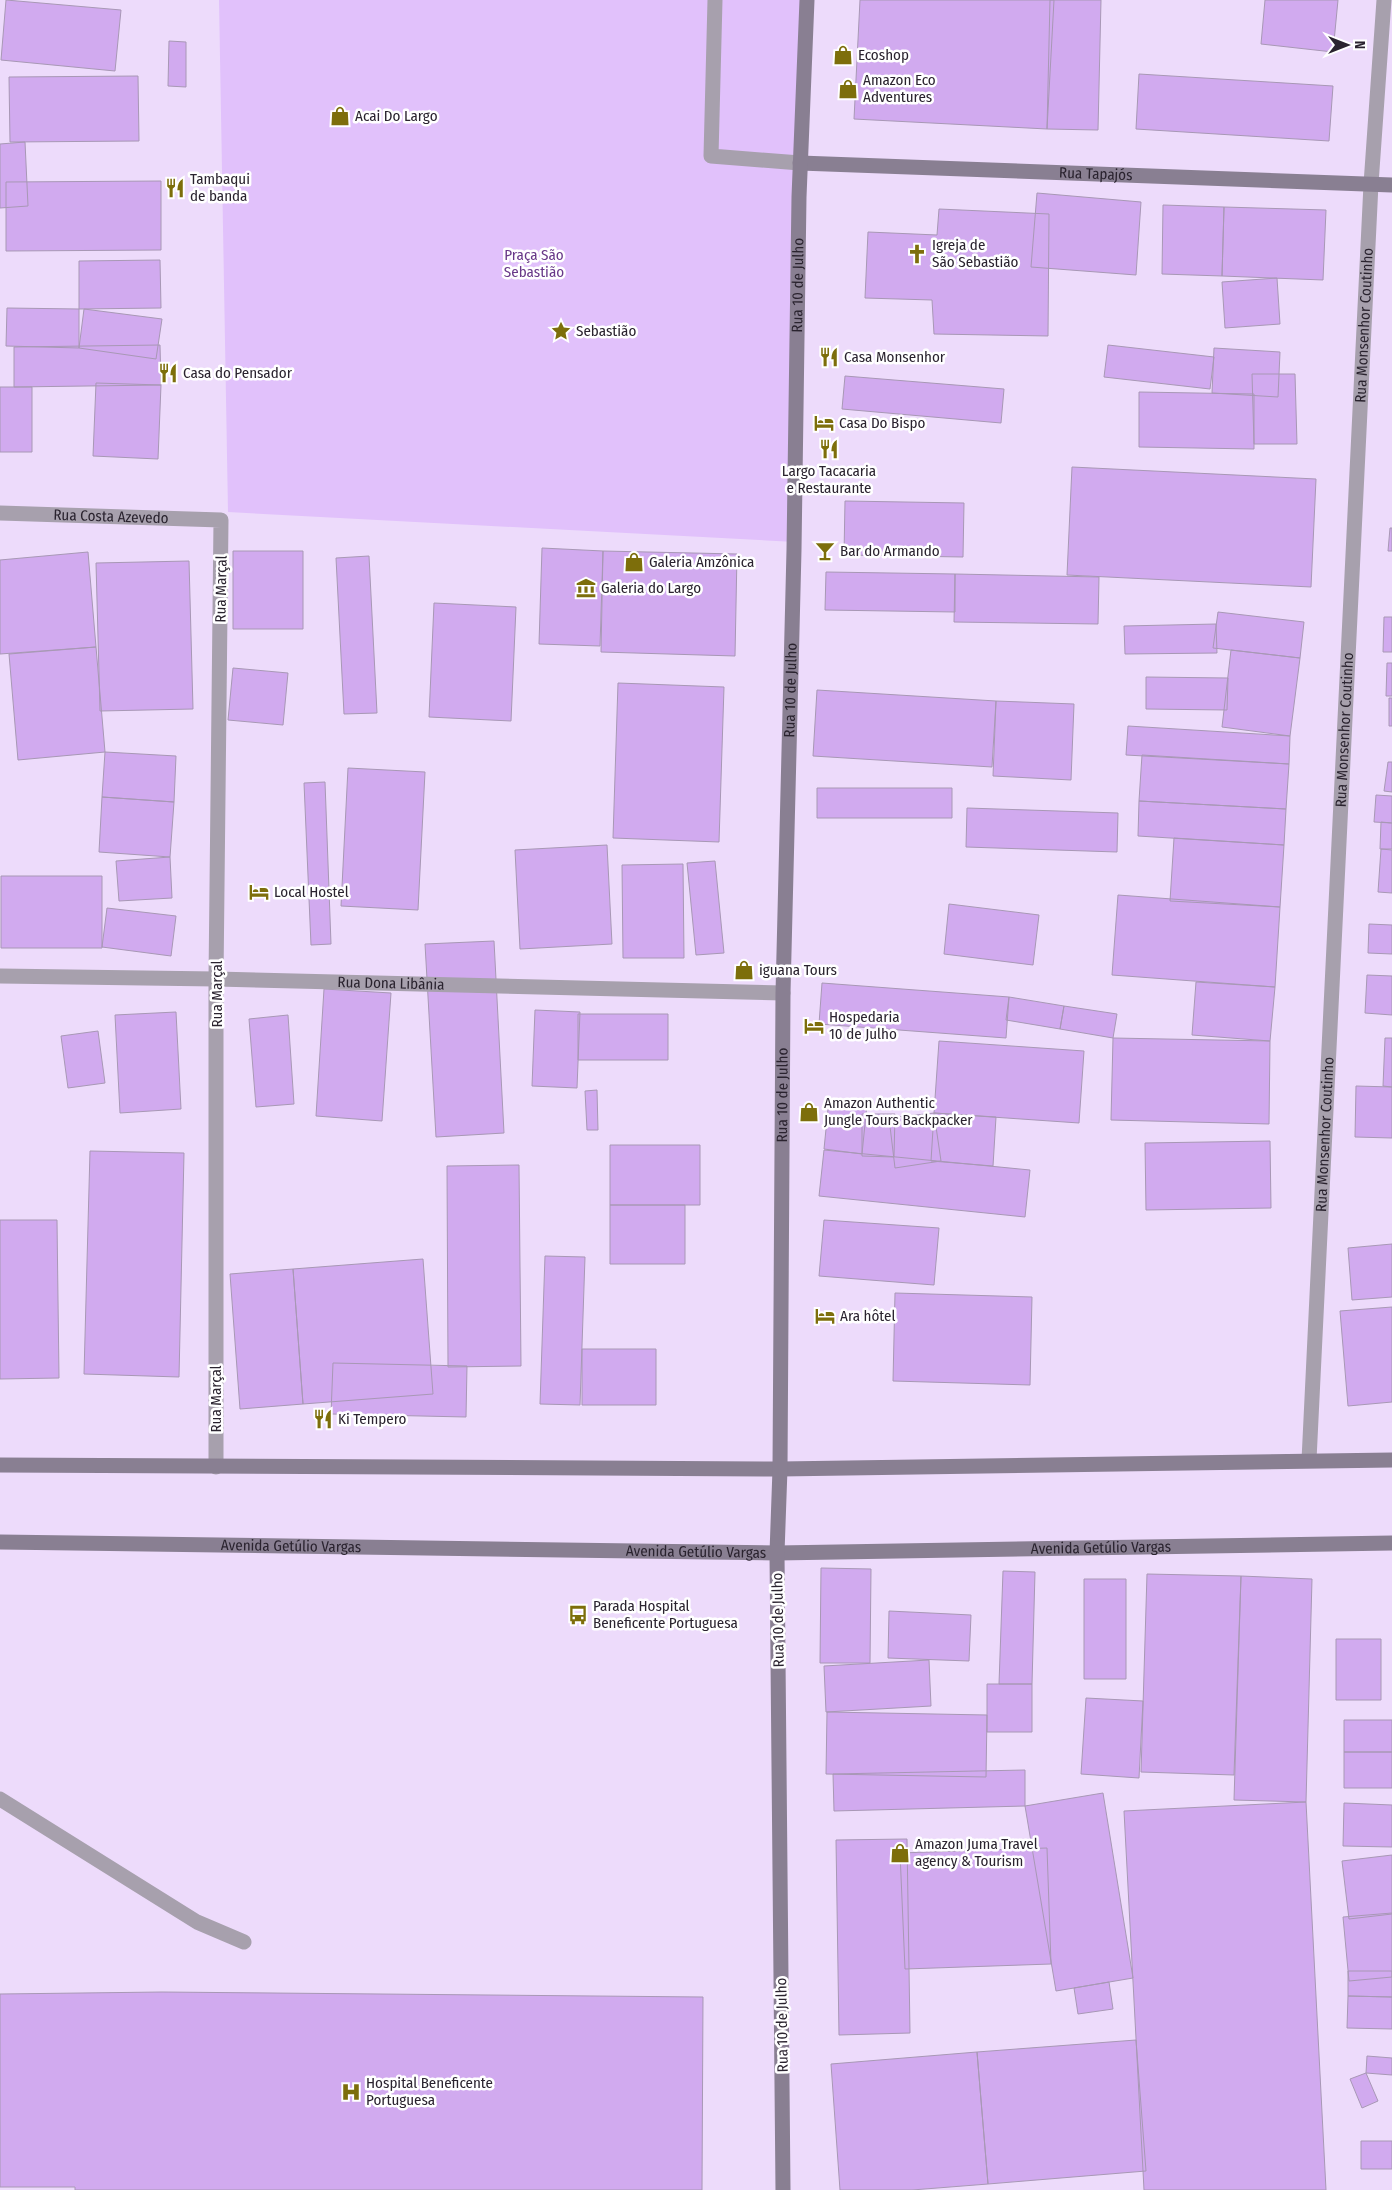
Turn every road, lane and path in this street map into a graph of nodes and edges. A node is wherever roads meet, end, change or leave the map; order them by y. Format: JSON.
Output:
{"nodes":[{"id":1,"x":715,"y":0,"type":"edge"},
{"id":2,"x":807,"y":0,"type":"edge"},
{"id":3,"x":1384,"y":0,"type":"edge"},
{"id":4,"x":800,"y":163,"type":"junction"},
{"id":5,"x":1371,"y":184,"type":"junction"},
{"id":6,"x":1392,"y":185,"type":"edge"},
{"id":7,"x":0,"y":513,"type":"edge"},
{"id":8,"x":222,"y":520,"type":"joint"},
{"id":9,"x":0,"y":976,"type":"edge"},
{"id":10,"x":216,"y":979,"type":"junction"},
{"id":11,"x":783,"y":993,"type":"junction"},
{"id":12,"x":1309,"y":1460,"type":"junction"},
{"id":13,"x":1392,"y":1460,"type":"edge"},
{"id":14,"x":0,"y":1465,"type":"edge"},
{"id":15,"x":216,"y":1467,"type":"junction"},
{"id":16,"x":780,"y":1469,"type":"junction"},
{"id":17,"x":0,"y":1542,"type":"edge"},
{"id":18,"x":1392,"y":1543,"type":"edge"},
{"id":19,"x":777,"y":1553,"type":"junction"},
{"id":20,"x":0,"y":1798,"type":"edge"},
{"id":21,"x":244,"y":1942,"type":"dead end"},
{"id":22,"x":783,"y":2190,"type":"edge"}],
"edges":[{"from":1,"to":4,"type":"street"},
{"from":2,"to":4,"type":"street","name":"Rua 10 de Julho"},
{"from":3,"to":5,"type":"street","name":"Rua Monsenhor Coutinho"},
{"from":4,"to":5,"type":"street","name":"Rua Tapajós"},
{"from":4,"to":11,"type":"street","name":"Rua 10 de Julho"},
{"from":5,"to":6,"type":"street","name":"Rua Tapajós"},
{"from":5,"to":12,"type":"street","name":"Rua Monsenhor Coutinho"},
{"from":7,"to":8,"type":"street","name":"Rua Costa Azevedo"},
{"from":8,"to":10,"type":"street","name":"Rua Marçal"},
{"from":9,"to":10,"type":"street","name":"Rua Dona Libânia"},
{"from":10,"to":11,"type":"street","name":"Rua Dona Libânia"},
{"from":10,"to":15,"type":"street","name":"Rua Marçal"},
{"from":11,"to":16,"type":"street","name":"Rua 10 de Julho"},
{"from":12,"to":13,"type":"street"},
{"from":12,"to":16,"type":"street"},
{"from":14,"to":15,"type":"street"},
{"from":15,"to":16,"type":"street"},
{"from":16,"to":19,"type":"street","name":"Rua 10 de Julho"},
{"from":17,"to":19,"type":"street","name":"Avenida Getúlio Vargas"},
{"from":18,"to":19,"type":"street","name":"Avenida Getúlio Vargas"},
{"from":19,"to":22,"type":"street","name":"Rua 10 de Julho"},
{"from":20,"to":21,"type":"street"}]}
